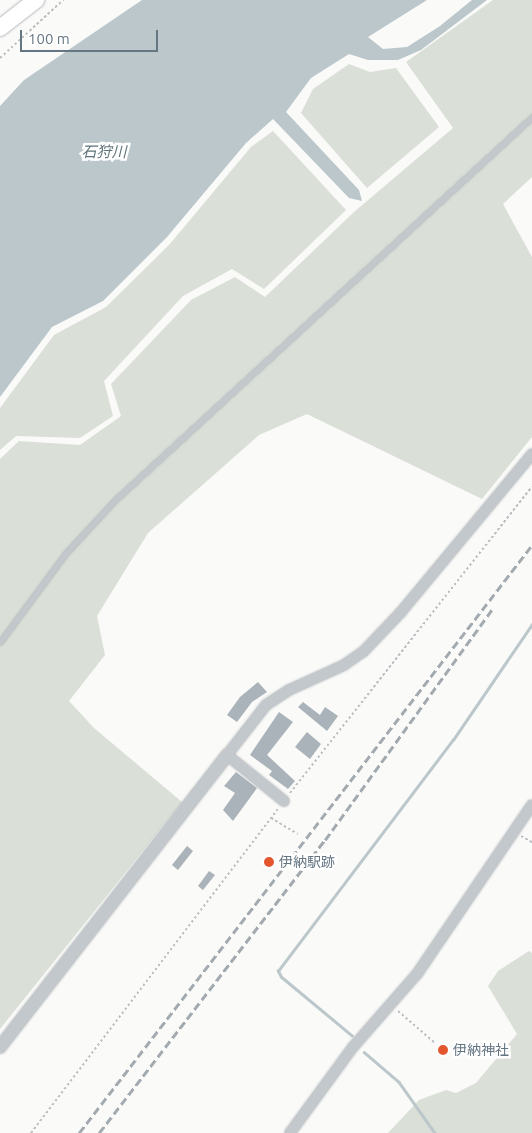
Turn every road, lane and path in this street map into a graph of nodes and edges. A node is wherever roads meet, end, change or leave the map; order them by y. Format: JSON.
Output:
{"nodes":[{"id":1,"x":20,"y":0,"type":"edge"},
{"id":2,"x":36,"y":0,"type":"edge"},
{"id":3,"x":63,"y":0,"type":"edge"},
{"id":4,"x":0,"y":15,"type":"edge"},
{"id":5,"x":0,"y":28,"type":"edge"},
{"id":6,"x":0,"y":58,"type":"edge"},
{"id":7,"x":532,"y":117,"type":"edge"},
{"id":8,"x":532,"y":454,"type":"edge"},
{"id":9,"x":0,"y":642,"type":"edge"},
{"id":10,"x":227,"y":755,"type":"junction"},
{"id":11,"x":284,"y":802,"type":"dead end"},
{"id":12,"x":532,"y":805,"type":"edge"},
{"id":13,"x":271,"y":818,"type":"dead end"},
{"id":14,"x":298,"y":834,"type":"dead end"},
{"id":15,"x":390,"y":1005,"type":"junction"},
{"id":16,"x":436,"y":1043,"type":"dead end"},
{"id":17,"x":0,"y":1047,"type":"edge"},
{"id":18,"x":290,"y":1133,"type":"edge"}],
"edges":[{"from":1,"to":4,"type":"highway"},
{"from":2,"to":5,"type":"highway"},
{"from":3,"to":6,"type":"path"},
{"from":7,"to":9,"type":"lane"},
{"from":8,"to":10,"type":"street"},
{"from":10,"to":11,"type":"street"},
{"from":10,"to":17,"type":"street"},
{"from":12,"to":15,"type":"street"},
{"from":13,"to":14,"type":"path"},
{"from":15,"to":16,"type":"path"},
{"from":15,"to":18,"type":"street"}]}
